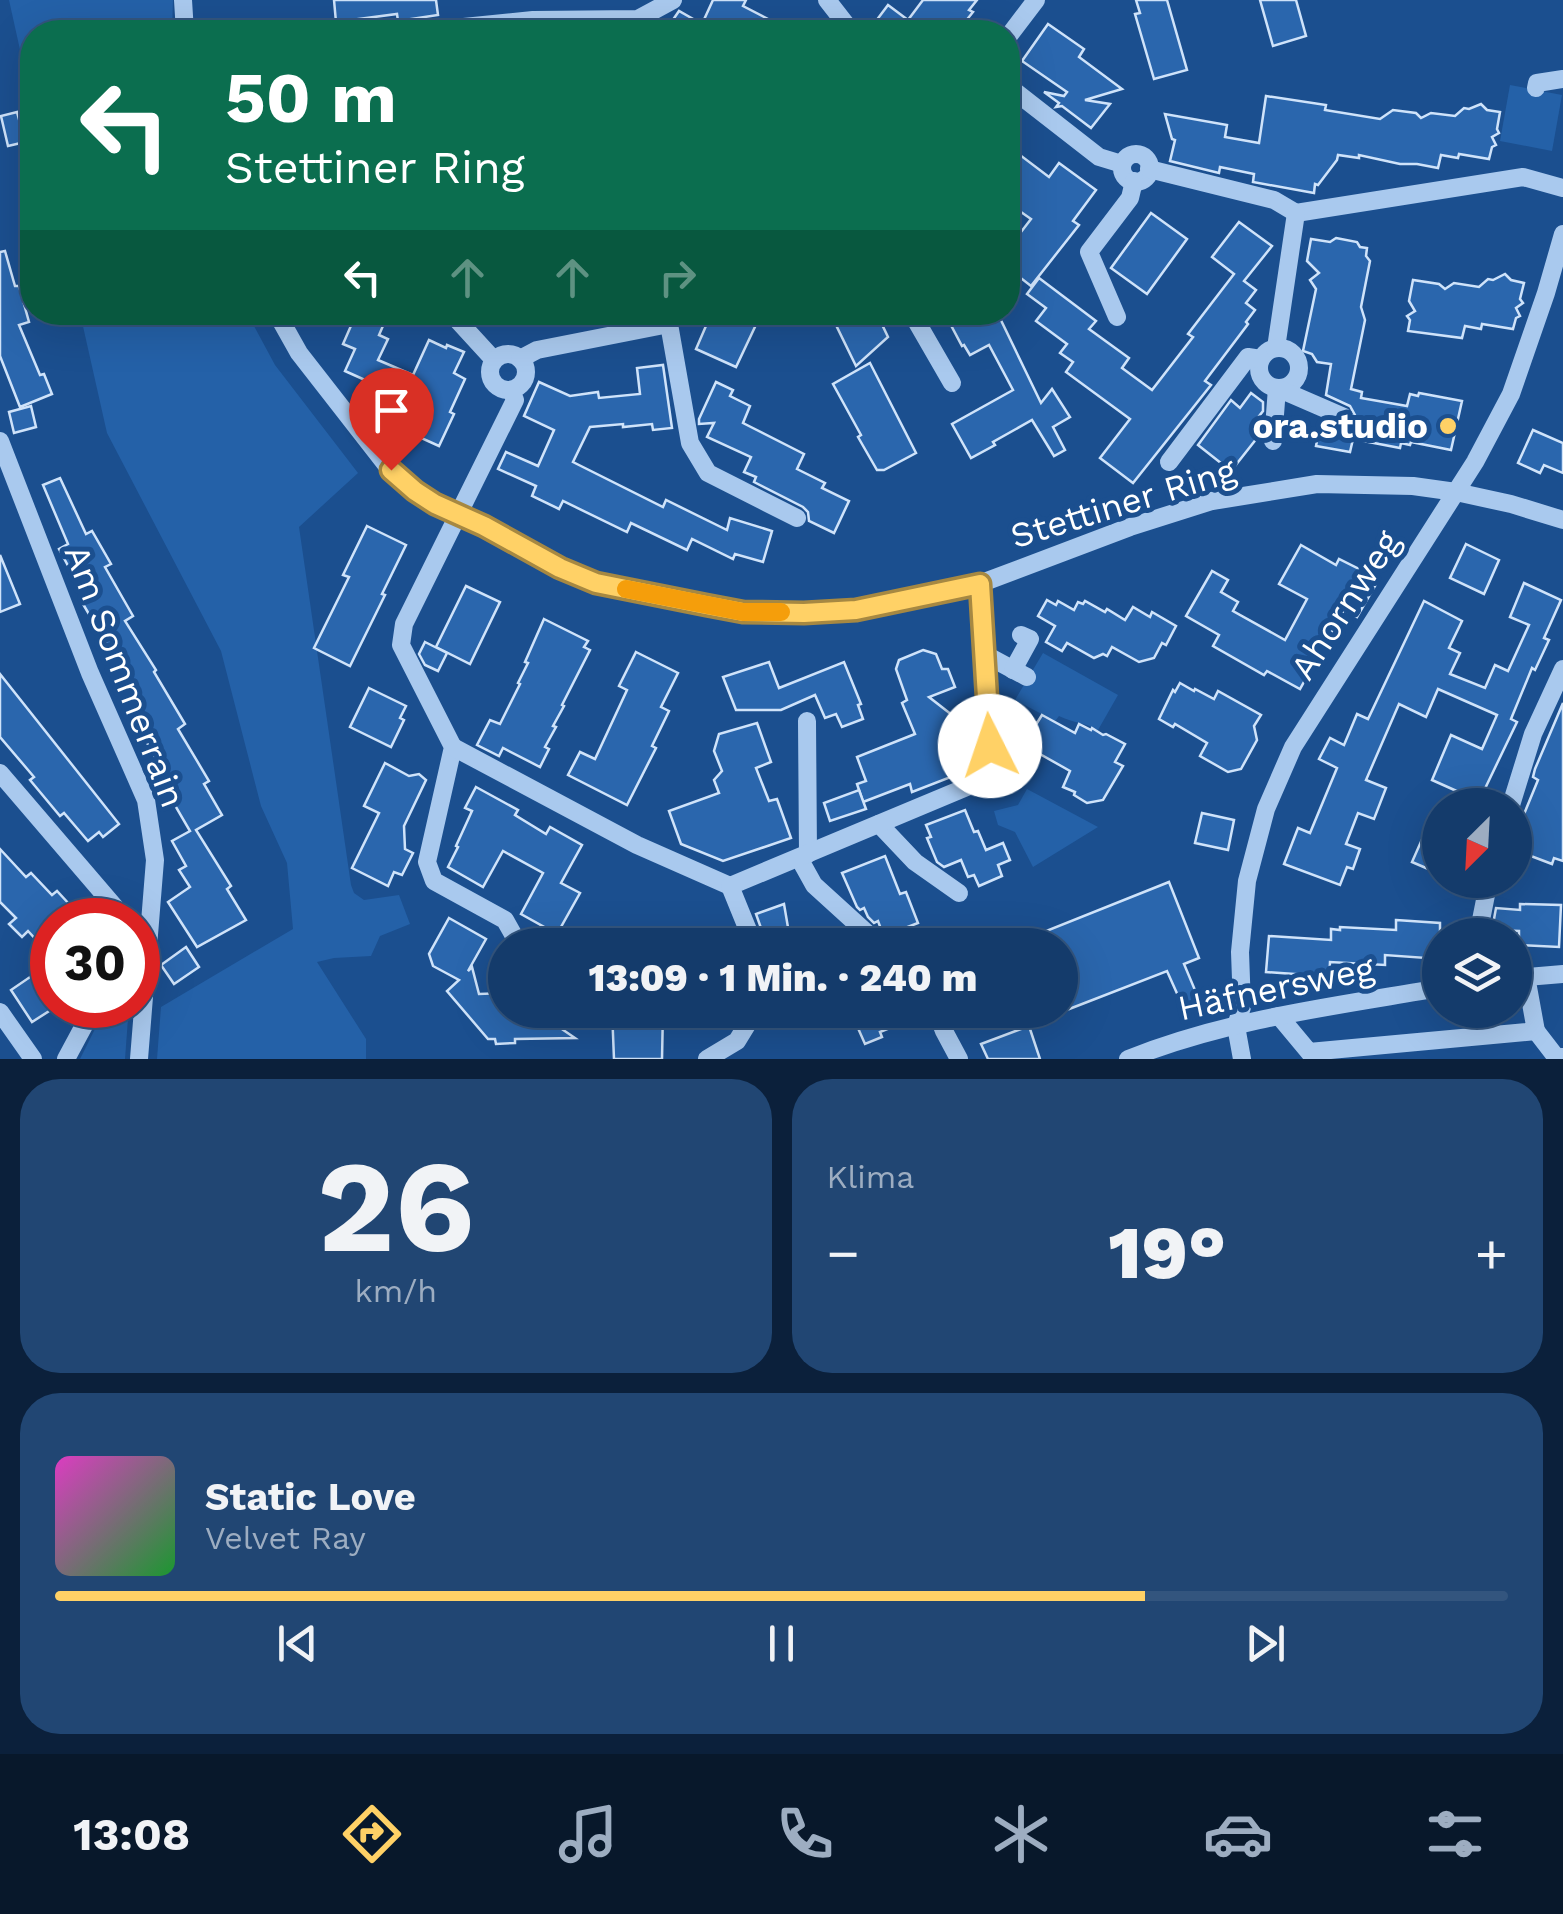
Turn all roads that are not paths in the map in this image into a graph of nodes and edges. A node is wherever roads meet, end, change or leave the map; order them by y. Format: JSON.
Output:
{"nodes":[{"id":1,"x":673,"y":0,"type":"edge"},
{"id":2,"x":826,"y":0,"type":"edge"},
{"id":3,"x":1036,"y":0,"type":"edge"},
{"id":4,"x":534,"y":20,"type":"edge"},
{"id":5,"x":842,"y":20,"type":"edge"},
{"id":6,"x":1020,"y":21,"type":"edge"},
{"id":7,"x":1563,"y":79,"type":"edge"},
{"id":8,"x":1536,"y":88,"type":"dead end"},
{"id":9,"x":1020,"y":95,"type":"edge"},
{"id":10,"x":1136,"y":157,"type":"junction"},
{"id":11,"x":1563,"y":188,"type":"edge"},
{"id":12,"x":1296,"y":213,"type":"junction"},
{"id":13,"x":1563,"y":234,"type":"edge"},
{"id":14,"x":1117,"y":318,"type":"dead end"},
{"id":15,"x":283,"y":325,"type":"edge"},
{"id":16,"x":462,"y":325,"type":"edge"},
{"id":17,"x":662,"y":325,"type":"edge"},
{"id":18,"x":676,"y":325,"type":"edge"},
{"id":19,"x":919,"y":325,"type":"edge"},
{"id":20,"x":1268,"y":353,"type":"junction"},
{"id":21,"x":520,"y":359,"type":"junction"},
{"id":22,"x":494,"y":360,"type":"junction"},
{"id":23,"x":952,"y":383,"type":"dead end"},
{"id":24,"x":1277,"y":388,"type":"junction"},
{"id":25,"x":511,"y":390,"type":"junction"},
{"id":26,"x":1344,"y":417,"type":"dead end"},
{"id":27,"x":0,"y":441,"type":"edge"},
{"id":28,"x":1273,"y":441,"type":"dead end"},
{"id":29,"x":1169,"y":462,"type":"dead end"},
{"id":30,"x":1456,"y":492,"type":"junction"},
{"id":31,"x":458,"y":515,"type":"junction"},
{"id":32,"x":798,"y":518,"type":"dead end"},
{"id":33,"x":1563,"y":520,"type":"edge"},
{"id":34,"x":980,"y":584,"type":"junction"},
{"id":35,"x":1021,"y":635,"type":"dead end"},
{"id":36,"x":984,"y":654,"type":"junction"},
{"id":37,"x":1563,"y":669,"type":"edge"},
{"id":38,"x":806,"y":721,"type":"dead end"},
{"id":39,"x":453,"y":747,"type":"junction"},
{"id":40,"x":0,"y":773,"type":"edge"},
{"id":41,"x":1516,"y":788,"type":"edge"},
{"id":42,"x":879,"y":824,"type":"junction"},
{"id":43,"x":803,"y":856,"type":"junction"},
{"id":44,"x":730,"y":886,"type":"junction"},
{"id":45,"x":959,"y":894,"type":"dead end"},
{"id":46,"x":107,"y":898,"type":"edge"},
{"id":47,"x":149,"y":898,"type":"edge"},
{"id":48,"x":510,"y":928,"type":"edge"},
{"id":49,"x":747,"y":928,"type":"edge"},
{"id":50,"x":862,"y":928,"type":"edge"},
{"id":51,"x":1563,"y":974,"type":"edge"},
{"id":52,"x":1532,"y":976,"type":"edge"},
{"id":53,"x":1422,"y":991,"type":"edge"},
{"id":54,"x":0,"y":1012,"type":"edge"},
{"id":55,"x":1279,"y":1016,"type":"junction"},
{"id":56,"x":1532,"y":1018,"type":"edge"},
{"id":57,"x":1236,"y":1026,"type":"junction"},
{"id":58,"x":83,"y":1028,"type":"edge"},
{"id":59,"x":140,"y":1028,"type":"edge"},
{"id":60,"x":747,"y":1028,"type":"edge"},
{"id":61,"x":943,"y":1028,"type":"edge"},
{"id":62,"x":1536,"y":1031,"type":"junction"},
{"id":63,"x":1563,"y":1056,"type":"edge"},
{"id":64,"x":33,"y":1059,"type":"edge"},
{"id":65,"x":66,"y":1059,"type":"edge"},
{"id":66,"x":139,"y":1059,"type":"edge"},
{"id":67,"x":707,"y":1059,"type":"edge"},
{"id":68,"x":959,"y":1059,"type":"edge"},
{"id":69,"x":1128,"y":1059,"type":"edge"},
{"id":70,"x":1242,"y":1059,"type":"edge"}],
"edges":[{"from":1,"to":4,"type":"street"},
{"from":2,"to":5,"type":"street"},
{"from":3,"to":6,"type":"street"},
{"from":7,"to":8,"type":"street"},
{"from":9,"to":10,"type":"street"},
{"from":10,"to":12,"type":"street"},
{"from":10,"to":14,"type":"street"},
{"from":11,"to":12,"type":"street"},
{"from":12,"to":20,"type":"street"},
{"from":13,"to":30,"type":"street","name":"Ahornweg"},
{"from":15,"to":31,"type":"street","name":"Stettiner Ring"},
{"from":16,"to":22,"type":"street"},
{"from":17,"to":21,"type":"street"},
{"from":18,"to":32,"type":"street"},
{"from":19,"to":23,"type":"street"},
{"from":20,"to":24,"type":"street"},
{"from":20,"to":24,"type":"street"},
{"from":20,"to":29,"type":"street"},
{"from":21,"to":22,"type":"street"},
{"from":21,"to":25,"type":"street"},
{"from":22,"to":25,"type":"street"},
{"from":24,"to":26,"type":"street"},
{"from":24,"to":28,"type":"street"},
{"from":25,"to":31,"type":"street"},
{"from":27,"to":47,"type":"street","name":"Am Sommerrain"},
{"from":30,"to":33,"type":"street","name":"Stettiner Ring"},
{"from":30,"to":34,"type":"street","name":"Stettiner Ring"},
{"from":30,"to":57,"type":"street","name":"Ahornweg"},
{"from":31,"to":34,"type":"street","name":"Stettiner Ring"},
{"from":31,"to":39,"type":"street"},
{"from":34,"to":36,"type":"street"},
{"from":35,"to":36,"type":"street"},
{"from":36,"to":42,"type":"street"},
{"from":37,"to":41,"type":"street"},
{"from":38,"to":43,"type":"street"},
{"from":39,"to":44,"type":"street"},
{"from":39,"to":48,"type":"street"},
{"from":40,"to":46,"type":"street"},
{"from":42,"to":43,"type":"street"},
{"from":42,"to":45,"type":"street"},
{"from":43,"to":44,"type":"street"},
{"from":43,"to":50,"type":"street"},
{"from":44,"to":49,"type":"street"},
{"from":51,"to":52,"type":"street"},
{"from":53,"to":55,"type":"street","name":"Häfnersweg"},
{"from":54,"to":64,"type":"street"},
{"from":55,"to":57,"type":"street","name":"Häfnersweg"},
{"from":55,"to":62,"type":"street"},
{"from":56,"to":62,"type":"street"},
{"from":57,"to":69,"type":"street","name":"Häfnersweg"},
{"from":57,"to":70,"type":"street","name":"Ahornweg"},
{"from":58,"to":65,"type":"street"},
{"from":59,"to":66,"type":"street","name":"Am Sommerrain"},
{"from":60,"to":67,"type":"street"},
{"from":61,"to":68,"type":"street"},
{"from":62,"to":63,"type":"street"}]}
